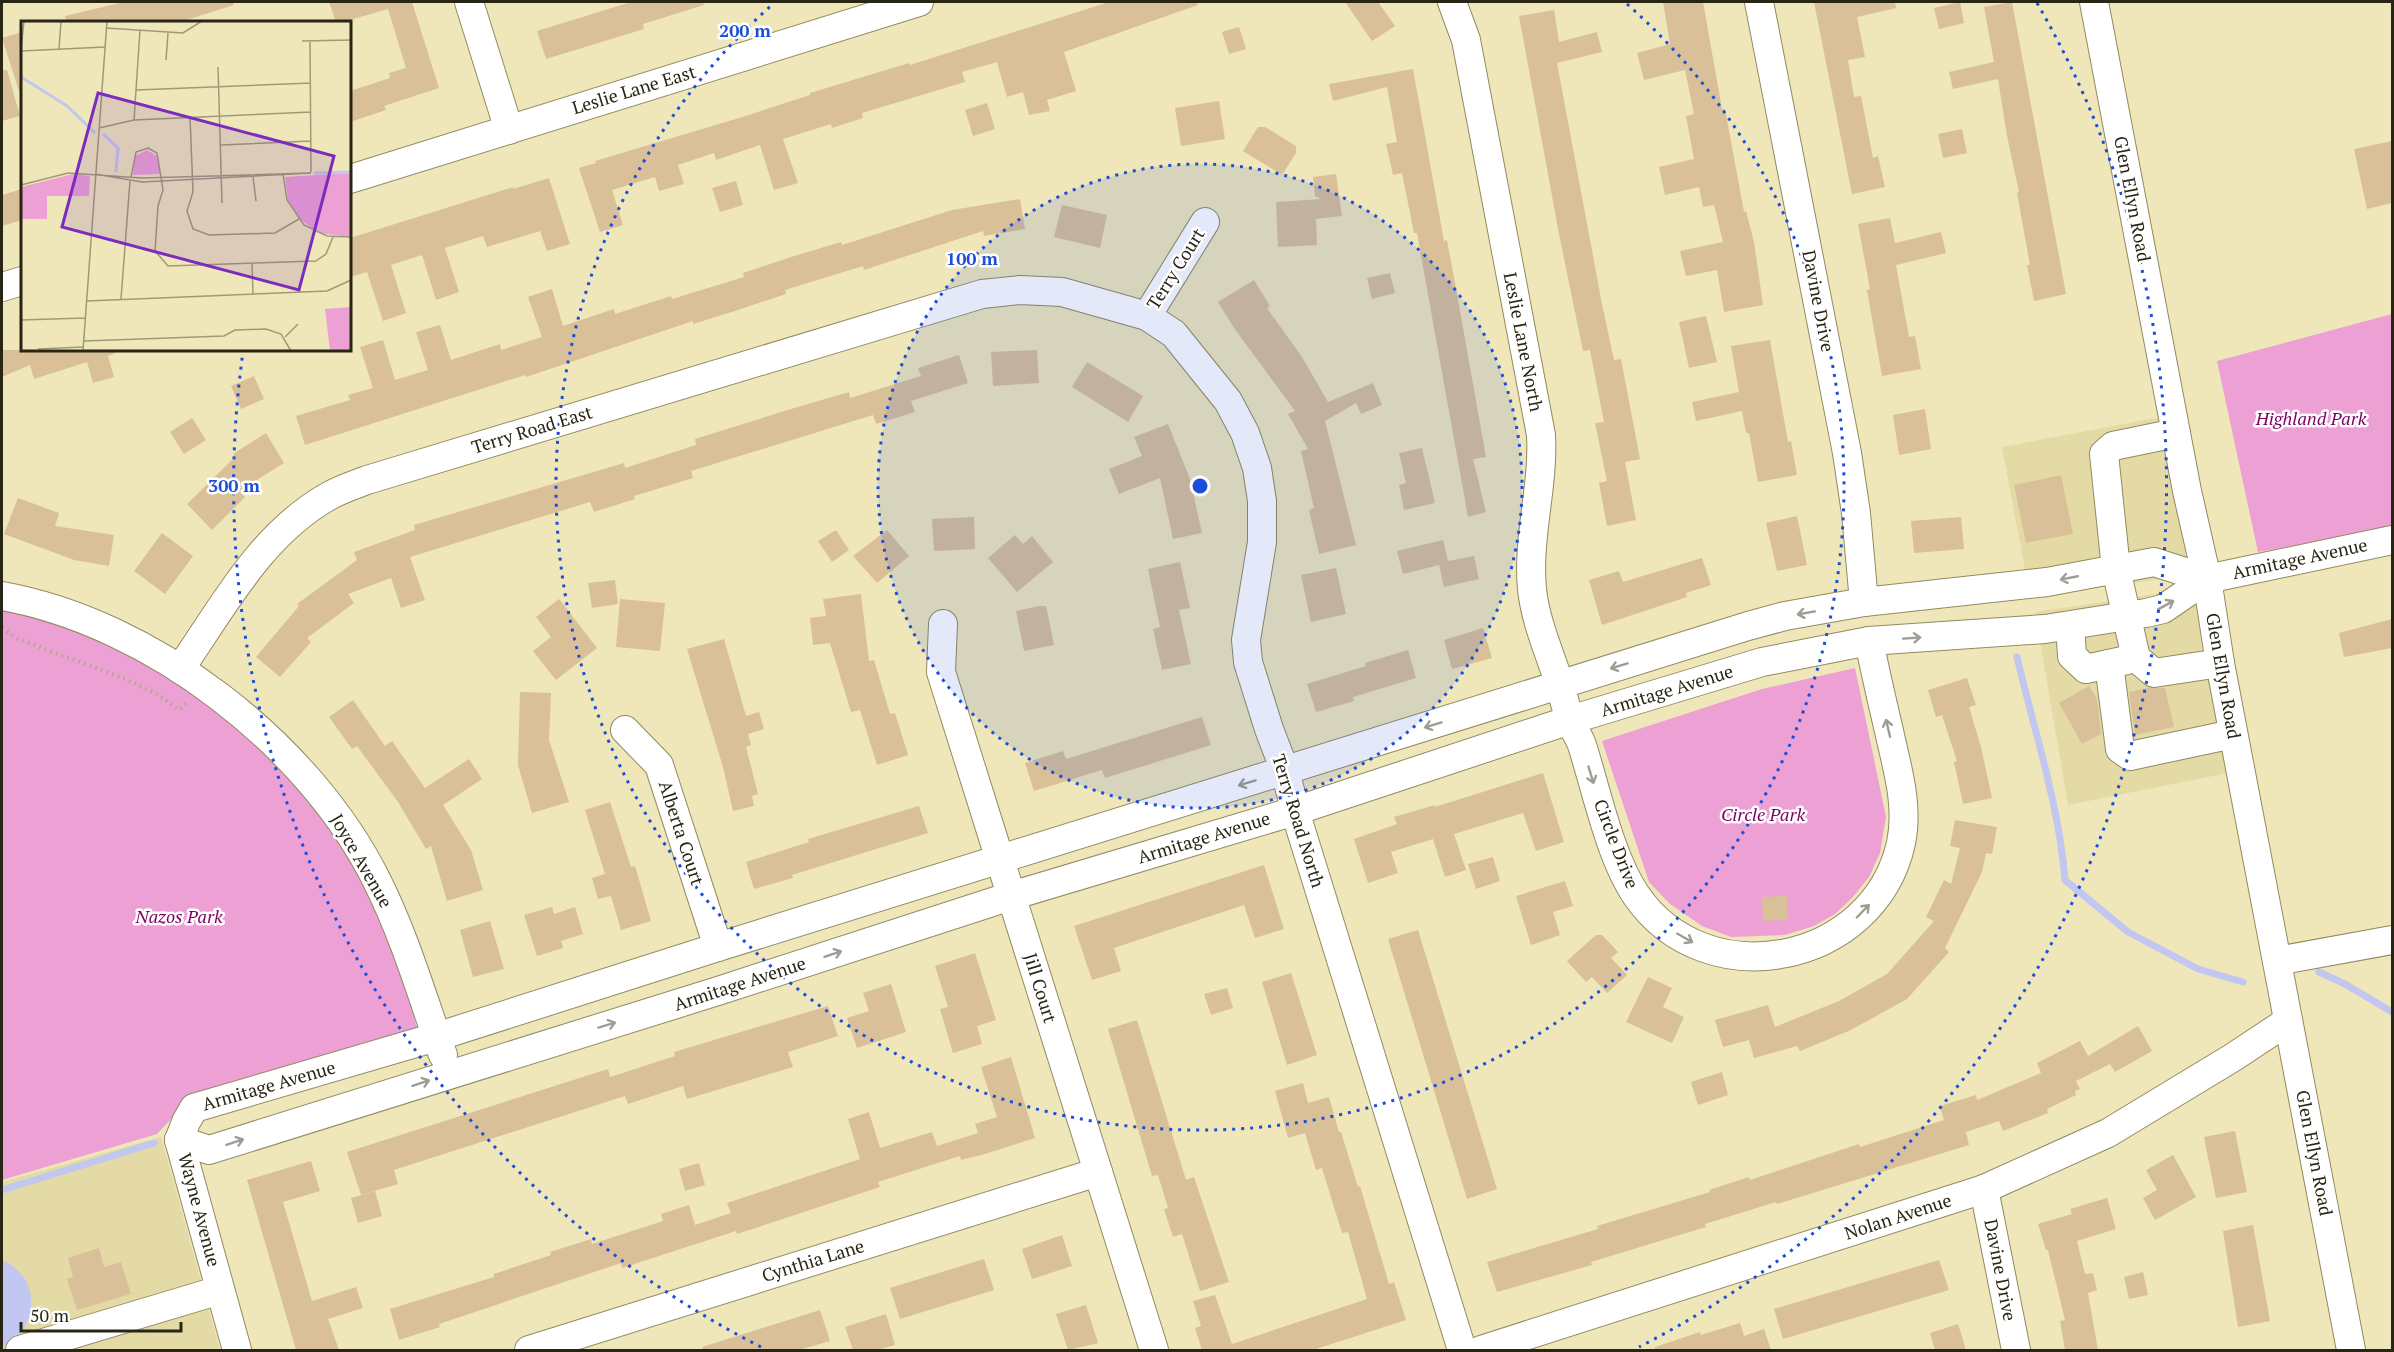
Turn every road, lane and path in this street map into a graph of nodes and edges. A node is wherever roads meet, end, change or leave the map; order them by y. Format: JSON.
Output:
{"nodes":[{"id":1,"x":469,"y":2,"type":"edge"},
{"id":2,"x":919,"y":2,"type":"edge"},
{"id":3,"x":1452,"y":2,"type":"edge"},
{"id":4,"x":1759,"y":2,"type":"edge"},
{"id":5,"x":2094,"y":2,"type":"edge"},
{"id":6,"x":509,"y":130,"type":"junction"},
{"id":7,"x":351,"y":179,"type":"edge"},
{"id":8,"x":1205,"y":222,"type":"dead end"},
{"id":9,"x":21,"y":281,"type":"edge"},
{"id":10,"x":2,"y":287,"type":"edge"},
{"id":11,"x":1147,"y":316,"type":"junction"},
{"id":12,"x":2176,"y":433,"type":"junction"},
{"id":13,"x":2392,"y":540,"type":"edge"},
{"id":14,"x":2116,"y":569,"type":"junction"},
{"id":15,"x":2207,"y":579,"type":"junction"},
{"id":16,"x":2,"y":596,"type":"edge"},
{"id":17,"x":1864,"y":602,"type":"junction"},
{"id":18,"x":2126,"y":616,"type":"junction"},
{"id":19,"x":942,"y":624,"type":"dead end"},
{"id":20,"x":2070,"y":626,"type":"junction"},
{"id":21,"x":2,"y":628,"type":"edge"},
{"id":22,"x":1869,"y":641,"type":"junction"},
{"id":23,"x":2122,"y":661,"type":"junction"},
{"id":24,"x":2220,"y":663,"type":"junction"},
{"id":25,"x":180,"y":669,"type":"junction"},
{"id":26,"x":1560,"y":685,"type":"junction"},
{"id":27,"x":191,"y":699,"type":"dead end"},
{"id":28,"x":1570,"y":720,"type":"junction"},
{"id":29,"x":625,"y":730,"type":"dead end"},
{"id":30,"x":2233,"y":734,"type":"junction"},
{"id":31,"x":1285,"y":771,"type":"junction"},
{"id":32,"x":1295,"y":811,"type":"junction"},
{"id":33,"x":999,"y":859,"type":"junction"},
{"id":34,"x":1011,"y":896,"type":"junction"},
{"id":35,"x":2392,"y":940,"type":"edge"},
{"id":36,"x":718,"y":947,"type":"junction"},
{"id":37,"x":2277,"y":960,"type":"junction"},
{"id":38,"x":2288,"y":1021,"type":"junction"},
{"id":39,"x":436,"y":1037,"type":"junction"},
{"id":40,"x":449,"y":1074,"type":"junction"},
{"id":41,"x":179,"y":1140,"type":"junction"},
{"id":42,"x":1098,"y":1172,"type":"junction"},
{"id":43,"x":1984,"y":1189,"type":"junction"},
{"id":44,"x":220,"y":1290,"type":"junction"},
{"id":45,"x":20,"y":1350,"type":"edge"},
{"id":46,"x":237,"y":1350,"type":"edge"},
{"id":47,"x":529,"y":1350,"type":"edge"},
{"id":48,"x":1154,"y":1350,"type":"edge"},
{"id":49,"x":1462,"y":1350,"type":"edge"},
{"id":50,"x":1481,"y":1350,"type":"edge"},
{"id":51,"x":2016,"y":1350,"type":"edge"},
{"id":52,"x":2351,"y":1350,"type":"edge"}],
"edges":[{"from":1,"to":6,"type":"street"},
{"from":2,"to":6,"type":"street","name":"Leslie Lane East"},
{"from":3,"to":26,"type":"street","name":"Leslie Lane North"},
{"from":4,"to":17,"type":"street","name":"Davine Drive"},
{"from":5,"to":12,"type":"street","name":"Glen Ellyn Road"},
{"from":6,"to":7,"type":"street","name":"Leslie Lane East"},
{"from":8,"to":11,"type":"street","name":"Terry Court"},
{"from":9,"to":10,"type":"street"},
{"from":11,"to":25,"type":"street","name":"Terry Road East"},
{"from":11,"to":31,"type":"street","name":"Terry Road North"},
{"from":12,"to":14,"type":"street"},
{"from":12,"to":15,"type":"street","name":"Glen Ellyn Road"},
{"from":13,"to":15,"type":"street","name":"Armitage Avenue"},
{"from":14,"to":15,"type":"street","name":"Armitage Avenue"},
{"from":14,"to":17,"type":"street","name":"Armitage Avenue","one_way":true},
{"from":14,"to":18,"type":"street"},
{"from":18,"to":15,"type":"street","name":"Armitage Avenue","one_way":true},
{"from":15,"to":24,"type":"street","name":"Glen Ellyn Road"},
{"from":16,"to":25,"type":"street"},
{"from":17,"to":26,"type":"street","name":"Armitage Avenue","one_way":true},
{"from":18,"to":20,"type":"street","name":"Armitage Avenue"},
{"from":18,"to":23,"type":"street"},
{"from":19,"to":33,"type":"street","name":"Jill Court"},
{"from":22,"to":20,"type":"street","name":"Armitage Avenue","one_way":true},
{"from":20,"to":23,"type":"street"},
{"from":21,"to":27,"type":"path"},
{"from":22,"to":28,"type":"street","name":"Armitage Avenue"},
{"from":28,"to":22,"type":"street","name":"Circle Drive","one_way":true},
{"from":23,"to":24,"type":"street"},
{"from":23,"to":30,"type":"street"},
{"from":24,"to":30,"type":"street","name":"Glen Ellyn Road"},
{"from":25,"to":39,"type":"street","name":"Joyce Avenue"},
{"from":26,"to":28,"type":"street","name":"Circle Drive"},
{"from":26,"to":31,"type":"street","name":"Armitage Avenue","one_way":true},
{"from":28,"to":32,"type":"street","name":"Armitage Avenue"},
{"from":29,"to":36,"type":"street","name":"Alberta Court"},
{"from":30,"to":37,"type":"street","name":"Glen Ellyn Road"},
{"from":31,"to":32,"type":"street","name":"Terry Road North"},
{"from":31,"to":33,"type":"street","name":"Armitage Avenue","one_way":true},
{"from":32,"to":34,"type":"street","name":"Armitage Avenue"},
{"from":32,"to":49,"type":"street","name":"Terry Road North"},
{"from":33,"to":34,"type":"street","name":"Jill Court"},
{"from":33,"to":36,"type":"street","name":"Armitage Avenue"},
{"from":40,"to":34,"type":"street","name":"Armitage Avenue","one_way":true},
{"from":34,"to":42,"type":"street","name":"Jill Court"},
{"from":35,"to":37,"type":"street"},
{"from":36,"to":39,"type":"street","name":"Armitage Avenue"},
{"from":37,"to":38,"type":"street","name":"Glen Ellyn Road"},
{"from":38,"to":43,"type":"street","name":"Nolan Avenue"},
{"from":38,"to":52,"type":"street","name":"Glen Ellyn Road"},
{"from":39,"to":40,"type":"street","name":"Joyce Avenue"},
{"from":39,"to":41,"type":"street","name":"Armitage Avenue"},
{"from":41,"to":40,"type":"street","name":"Armitage Avenue","one_way":true},
{"from":41,"to":44,"type":"street","name":"Wayne Avenue"},
{"from":42,"to":47,"type":"street","name":"Cynthia Lane"},
{"from":42,"to":48,"type":"street","name":"Jill Court"},
{"from":43,"to":50,"type":"street","name":"Nolan Avenue"},
{"from":43,"to":51,"type":"street","name":"Davine Drive"},
{"from":44,"to":45,"type":"street"},
{"from":44,"to":46,"type":"street","name":"Wayne Avenue"}]}
